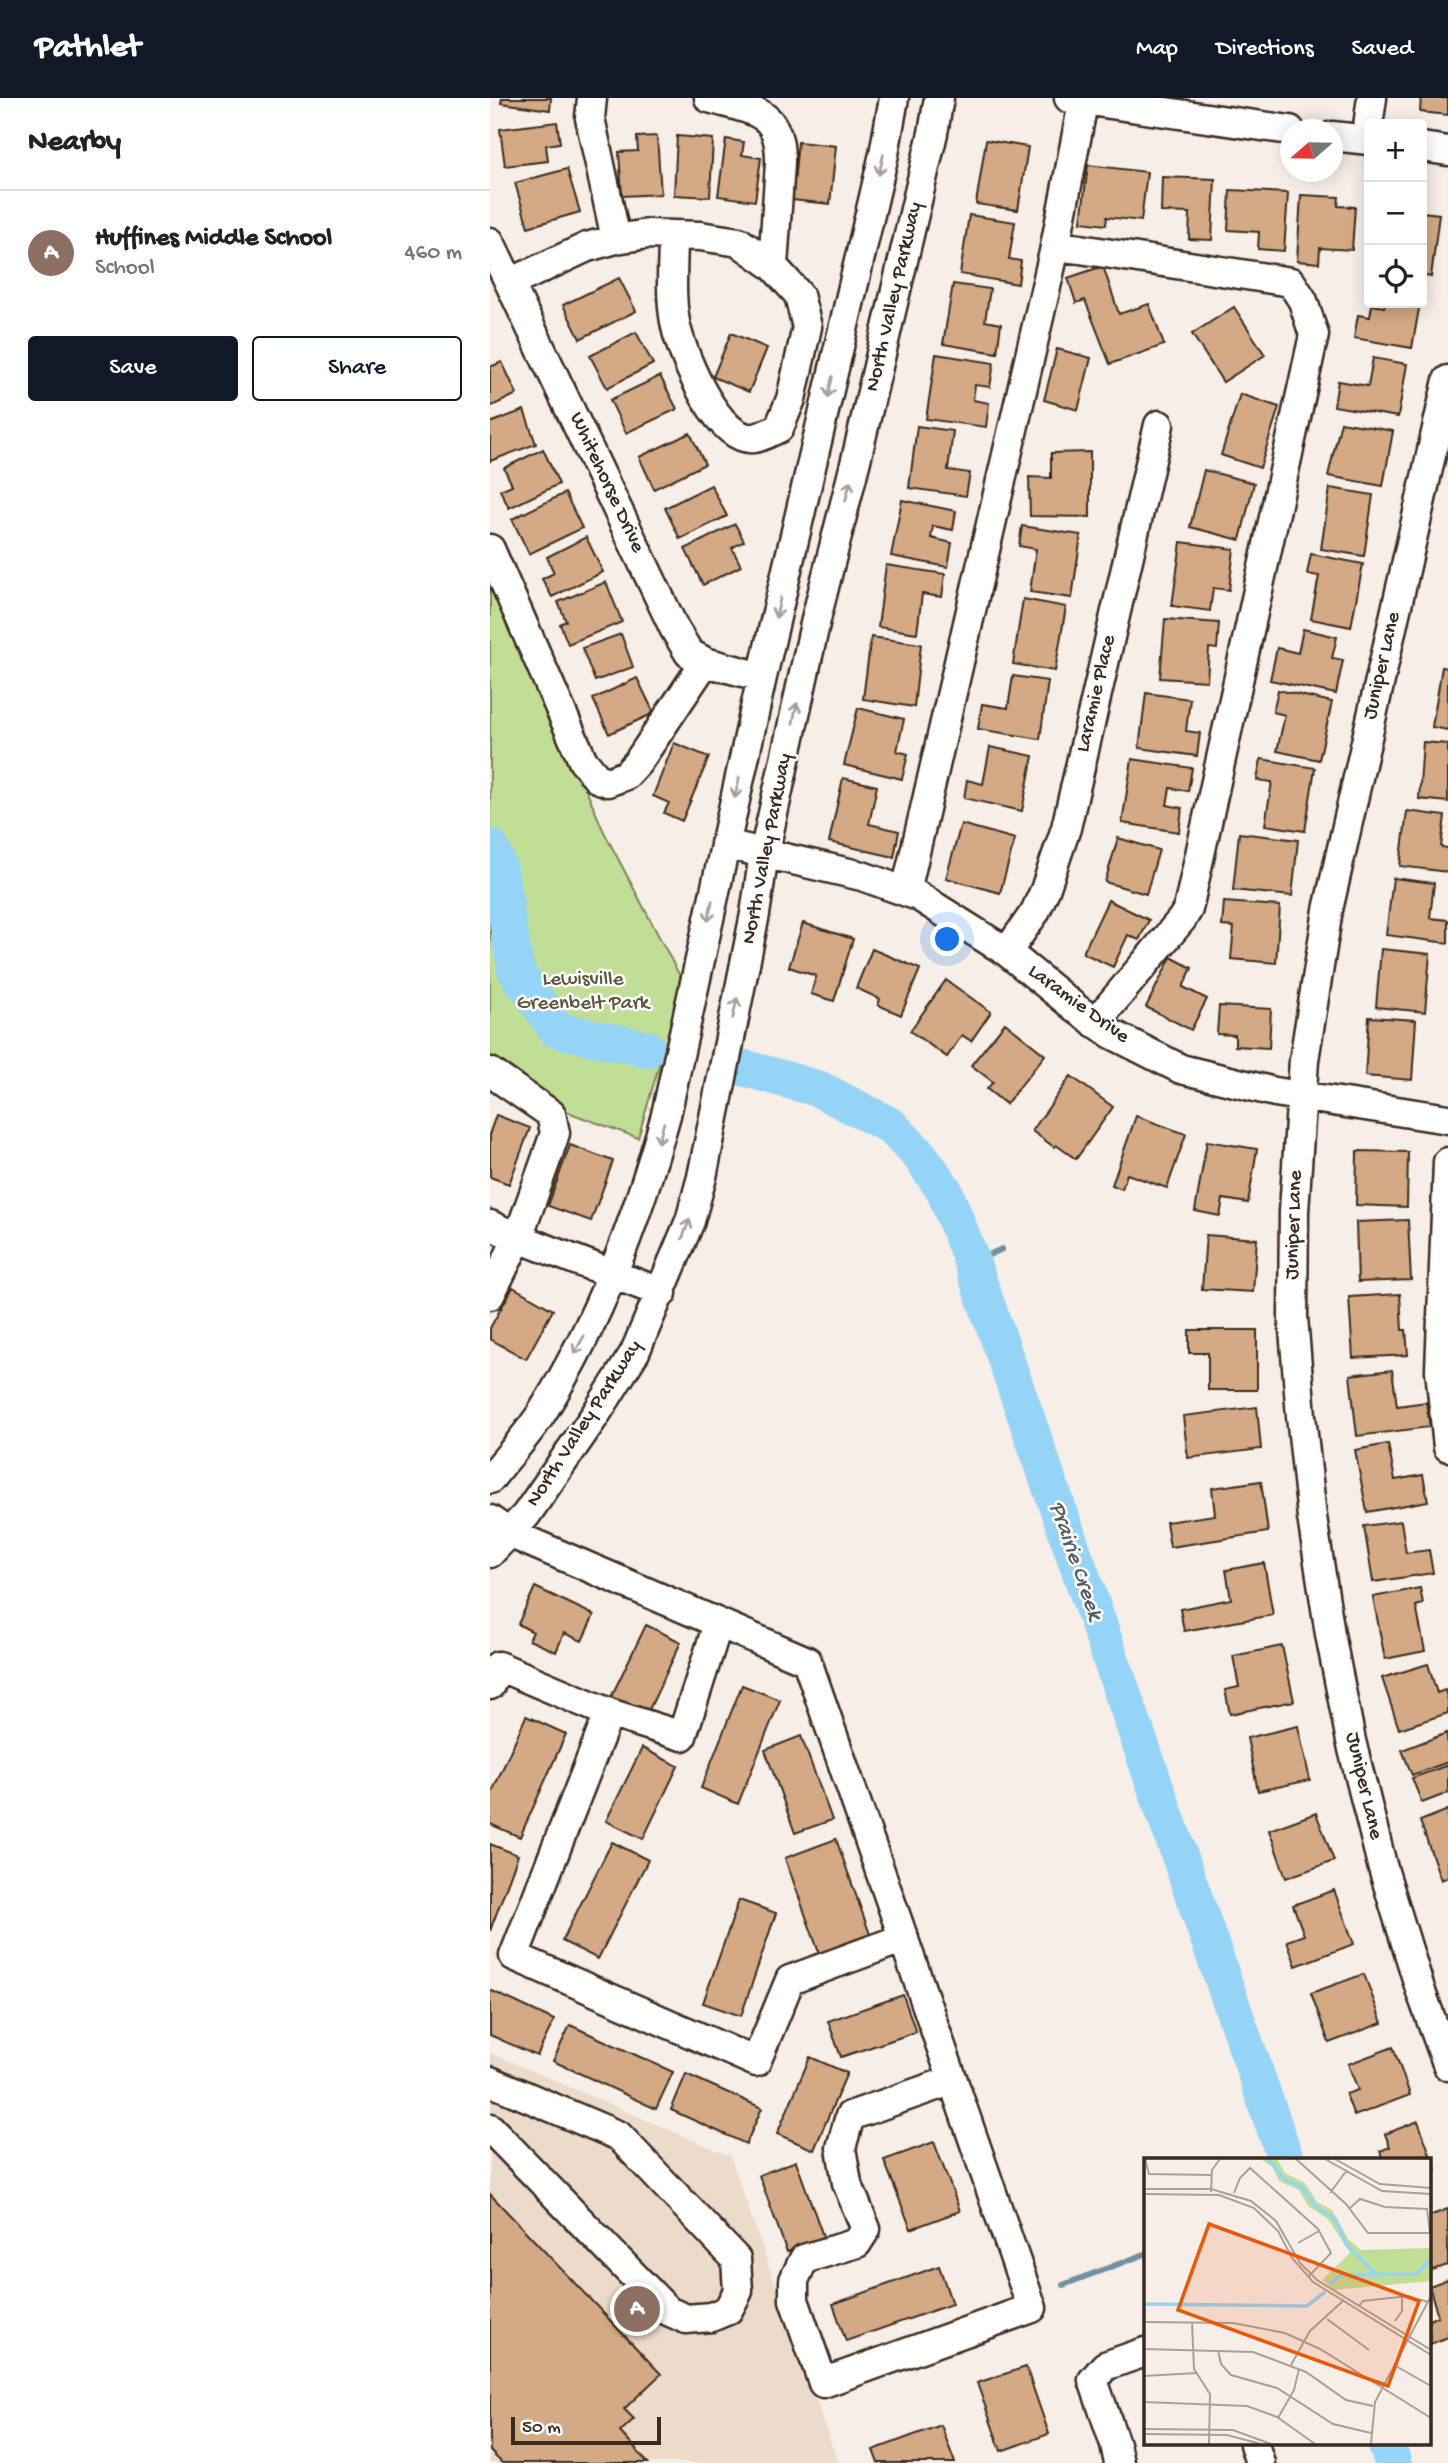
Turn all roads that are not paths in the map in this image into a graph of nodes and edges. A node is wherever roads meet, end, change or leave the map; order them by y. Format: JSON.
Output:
{"nodes":[{"id":1,"x":592,"y":98,"type":"edge"},
{"id":2,"x":709,"y":98,"type":"edge"},
{"id":3,"x":894,"y":98,"type":"edge"},
{"id":4,"x":939,"y":98,"type":"edge"},
{"id":5,"x":1079,"y":98,"type":"edge"},
{"id":6,"x":1372,"y":98,"type":"edge"},
{"id":7,"x":1213,"y":109,"type":"edge"},
{"id":8,"x":1370,"y":119,"type":"edge"},
{"id":9,"x":1280,"y":127,"type":"edge"},
{"id":10,"x":1343,"y":137,"type":"edge"},
{"id":11,"x":1364,"y":140,"type":"edge"},
{"id":12,"x":1427,"y":148,"type":"edge"},
{"id":13,"x":1448,"y":151,"type":"edge"},
{"id":14,"x":673,"y":234,"type":"junction"},
{"id":15,"x":617,"y":239,"type":"junction"},
{"id":16,"x":490,"y":242,"type":"edge"},
{"id":17,"x":1054,"y":252,"type":"junction"},
{"id":18,"x":773,"y":266,"type":"junction"},
{"id":19,"x":510,"y":283,"type":"junction"},
{"id":20,"x":1448,"y":380,"type":"edge"},
{"id":21,"x":1159,"y":425,"type":"dead end"},
{"id":22,"x":490,"y":549,"type":"edge"},
{"id":23,"x":705,"y":662,"type":"junction"},
{"id":24,"x":762,"y":677,"type":"junction"},
{"id":25,"x":725,"y":844,"type":"junction"},
{"id":26,"x":764,"y":854,"type":"junction"},
{"id":27,"x":906,"y":891,"type":"junction"},
{"id":28,"x":1007,"y":952,"type":"junction"},
{"id":29,"x":1095,"y":1023,"type":"junction"},
{"id":30,"x":490,"y":1072,"type":"edge"},
{"id":31,"x":1301,"y":1094,"type":"junction"},
{"id":32,"x":1448,"y":1119,"type":"edge"},
{"id":33,"x":1448,"y":1162,"type":"edge"},
{"id":34,"x":490,"y":1225,"type":"edge"},
{"id":35,"x":518,"y":1238,"type":"junction"},
{"id":36,"x":614,"y":1274,"type":"junction"},
{"id":37,"x":662,"y":1293,"type":"junction"},
{"id":38,"x":490,"y":1294,"type":"edge"},
{"id":39,"x":1448,"y":1447,"type":"edge"},
{"id":40,"x":490,"y":1479,"type":"edge"},
{"id":41,"x":500,"y":1527,"type":"edge"},
{"id":42,"x":490,"y":1553,"type":"edge"},
{"id":43,"x":718,"y":1624,"type":"junction"},
{"id":44,"x":490,"y":1685,"type":"edge"},
{"id":45,"x":609,"y":1713,"type":"junction"},
{"id":46,"x":904,"y":1938,"type":"junction"},
{"id":47,"x":1448,"y":2066,"type":"edge"},
{"id":48,"x":953,"y":2080,"type":"junction"},
{"id":49,"x":490,"y":2081,"type":"edge"},
{"id":50,"x":490,"y":2128,"type":"edge"},
{"id":51,"x":1144,"y":2352,"type":"edge"},
{"id":52,"x":1255,"y":2446,"type":"edge"},
{"id":53,"x":1119,"y":2463,"type":"edge"},
{"id":54,"x":1260,"y":2463,"type":"edge"}],
"edges":[{"from":1,"to":15,"type":"street"},
{"from":2,"to":18,"type":"street"},
{"from":3,"to":24,"type":"street","name":"North Valley Parkway","one_way":true},
{"from":26,"to":4,"type":"street","name":"North Valley Parkway","one_way":true},
{"from":5,"to":7,"type":"street"},
{"from":5,"to":17,"type":"street"},
{"from":6,"to":8,"type":"street"},
{"from":7,"to":9,"type":"street"},
{"from":10,"to":11,"type":"street"},
{"from":12,"to":13,"type":"street"},
{"from":14,"to":15,"type":"street"},
{"from":14,"to":18,"type":"street"},
{"from":14,"to":18,"type":"street"},
{"from":15,"to":19,"type":"street"},
{"from":16,"to":19,"type":"street","name":"Whitehorse Drive"},
{"from":17,"to":27,"type":"street"},
{"from":17,"to":29,"type":"street"},
{"from":19,"to":23,"type":"street","name":"Whitehorse Drive"},
{"from":20,"to":31,"type":"street","name":"Juniper Lane"},
{"from":21,"to":28,"type":"street","name":"Laramie Place"},
{"from":22,"to":23,"type":"street"},
{"from":23,"to":24,"type":"street","name":"Whitehorse Drive"},
{"from":24,"to":25,"type":"street","name":"North Valley Parkway","one_way":true},
{"from":25,"to":26,"type":"street","name":"Laramie Drive"},
{"from":25,"to":36,"type":"street","name":"North Valley Parkway","one_way":true},
{"from":26,"to":27,"type":"street","name":"Laramie Drive"},
{"from":37,"to":26,"type":"street","name":"North Valley Parkway","one_way":true},
{"from":27,"to":28,"type":"street","name":"Laramie Drive"},
{"from":28,"to":29,"type":"street","name":"Laramie Drive"},
{"from":29,"to":31,"type":"street","name":"Laramie Drive"},
{"from":30,"to":35,"type":"street"},
{"from":31,"to":32,"type":"street","name":"Laramie Drive"},
{"from":31,"to":47,"type":"street","name":"Juniper Lane"},
{"from":33,"to":39,"type":"street"},
{"from":34,"to":35,"type":"street"},
{"from":35,"to":36,"type":"street"},
{"from":35,"to":38,"type":"street"},
{"from":36,"to":37,"type":"street"},
{"from":36,"to":40,"type":"street","name":"North Valley Parkway","one_way":true},
{"from":37,"to":41,"type":"street","name":"North Valley Parkway"},
{"from":41,"to":42,"type":"street","name":"North Valley Parkway"},
{"from":41,"to":43,"type":"street"},
{"from":43,"to":45,"type":"street"},
{"from":43,"to":46,"type":"street"},
{"from":44,"to":45,"type":"street"},
{"from":45,"to":46,"type":"street"},
{"from":46,"to":48,"type":"street"},
{"from":48,"to":48,"type":"street"},
{"from":49,"to":50,"type":"street"},
{"from":51,"to":53,"type":"street"},
{"from":52,"to":54,"type":"street"}]}
